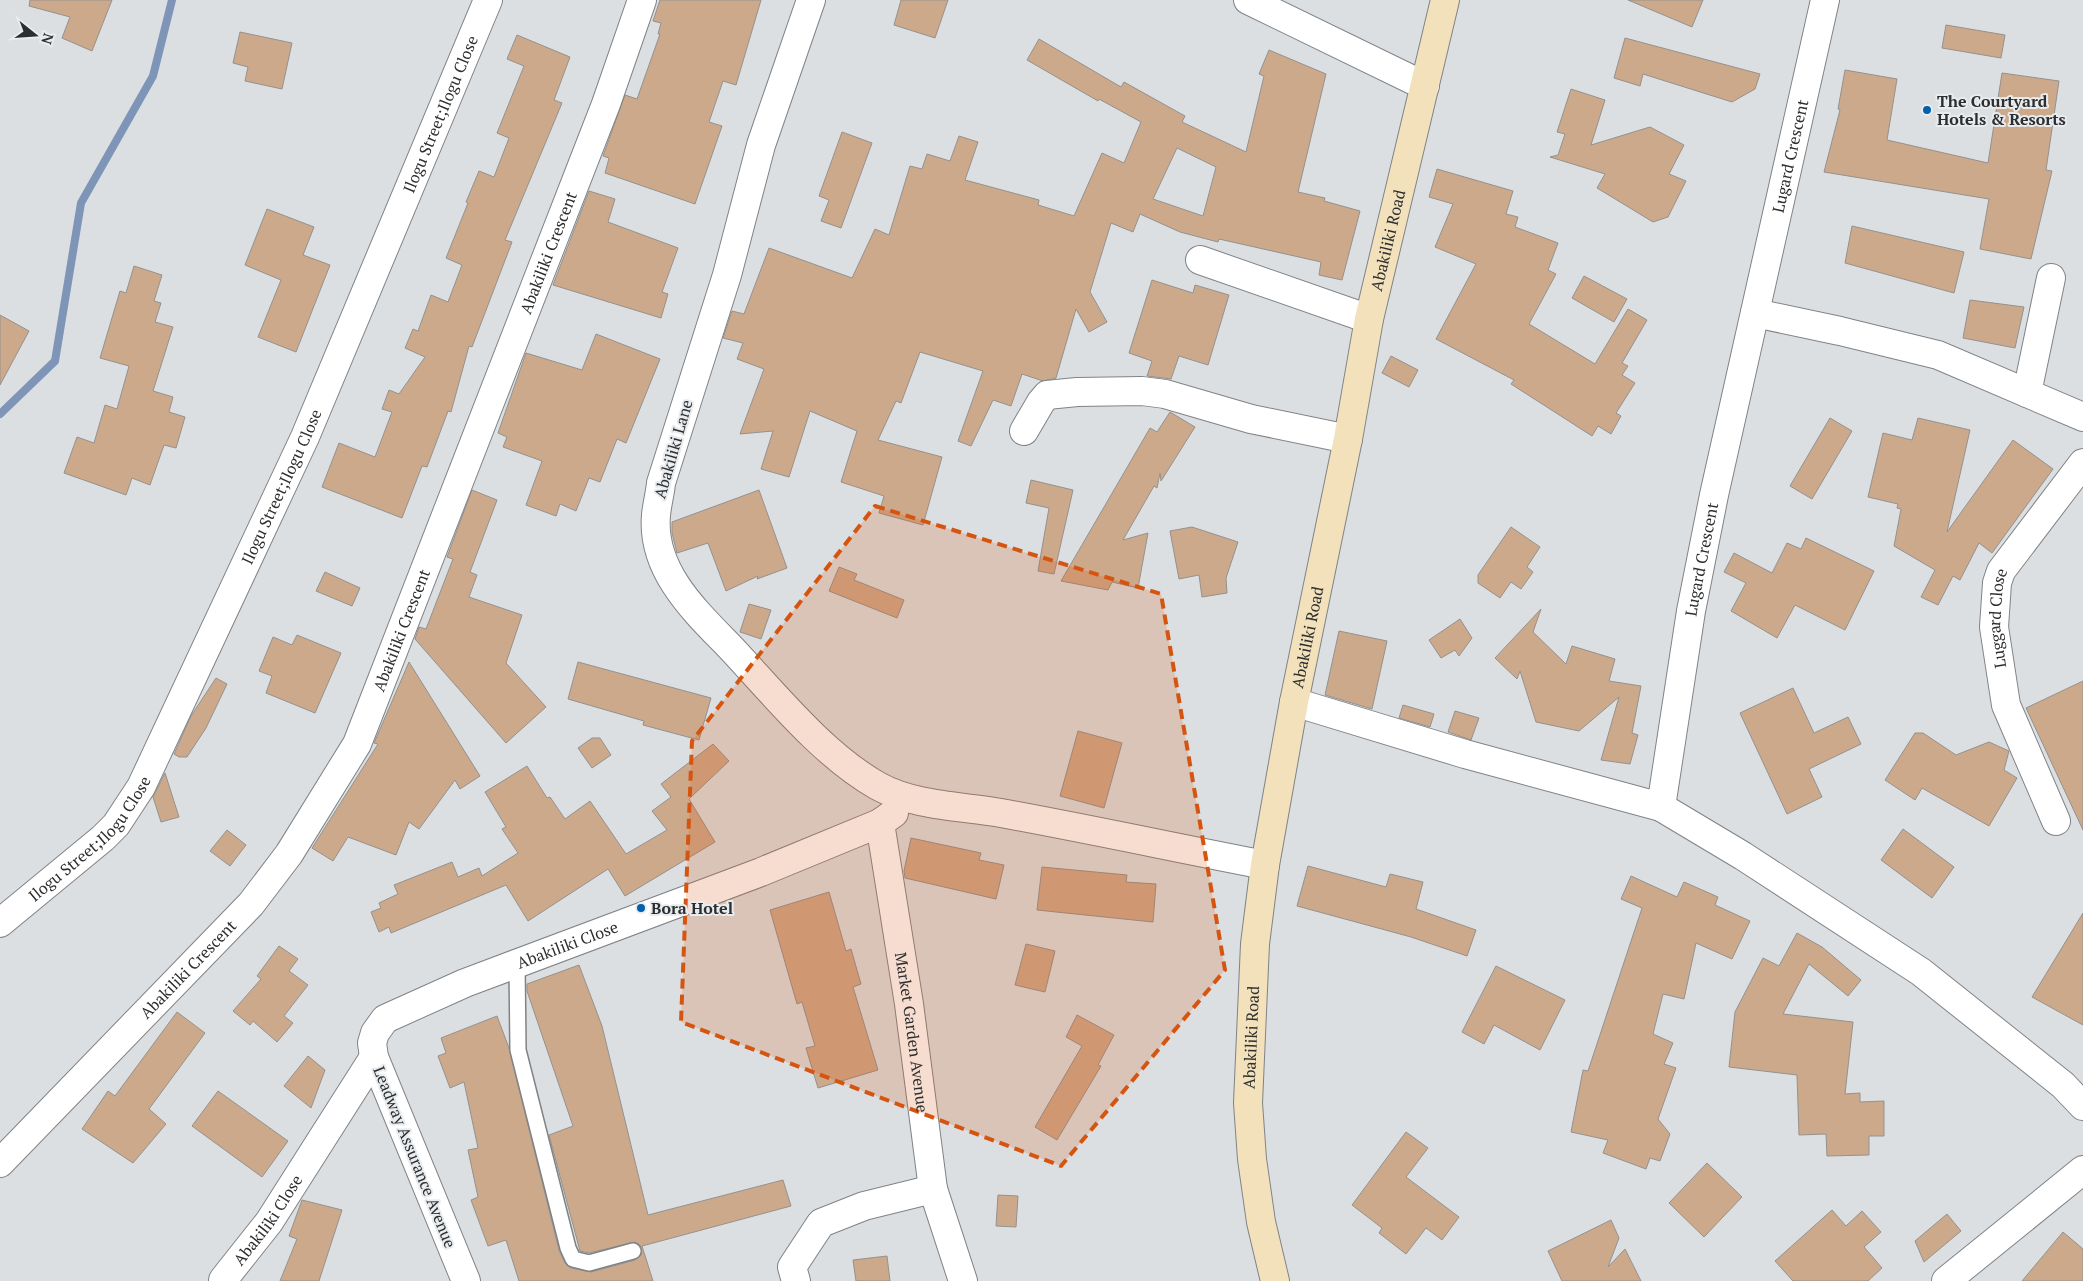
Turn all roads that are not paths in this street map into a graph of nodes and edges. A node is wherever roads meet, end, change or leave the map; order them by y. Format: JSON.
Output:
{"nodes":[{"id":1,"x":488,"y":0,"type":"edge"},
{"id":2,"x":642,"y":0,"type":"edge"},
{"id":3,"x":811,"y":0,"type":"edge"},
{"id":4,"x":1248,"y":0,"type":"edge"},
{"id":5,"x":1445,"y":0,"type":"edge"},
{"id":6,"x":1825,"y":0,"type":"edge"},
{"id":7,"x":1425,"y":86,"type":"junction"},
{"id":8,"x":1200,"y":260,"type":"dead end"},
{"id":9,"x":2051,"y":278,"type":"dead end"},
{"id":10,"x":1755,"y":313,"type":"junction"},
{"id":11,"x":1369,"y":319,"type":"junction"},
{"id":12,"x":2027,"y":393,"type":"junction"},
{"id":13,"x":2083,"y":417,"type":"edge"},
{"id":14,"x":1024,"y":431,"type":"dead end"},
{"id":15,"x":1348,"y":438,"type":"junction"},
{"id":16,"x":2083,"y":463,"type":"edge"},
{"id":17,"x":1294,"y":702,"type":"junction"},
{"id":18,"x":917,"y":800,"type":"junction"},
{"id":19,"x":1661,"y":807,"type":"junction"},
{"id":20,"x":2056,"y":821,"type":"dead end"},
{"id":21,"x":880,"y":823,"type":"junction"},
{"id":22,"x":1265,"y":865,"type":"junction"},
{"id":23,"x":0,"y":923,"type":"edge"},
{"id":24,"x":517,"y":964,"type":"junction"},
{"id":25,"x":375,"y":1045,"type":"junction"},
{"id":26,"x":2083,"y":1106,"type":"edge"},
{"id":27,"x":0,"y":1163,"type":"edge"},
{"id":28,"x":2083,"y":1170,"type":"edge"},
{"id":29,"x":933,"y":1189,"type":"junction"},
{"id":30,"x":634,"y":1251,"type":"dead end"},
{"id":31,"x":223,"y":1280,"type":"edge"},
{"id":32,"x":466,"y":1281,"type":"edge"},
{"id":33,"x":796,"y":1281,"type":"edge"},
{"id":34,"x":963,"y":1281,"type":"edge"},
{"id":35,"x":1275,"y":1281,"type":"edge"},
{"id":36,"x":1946,"y":1281,"type":"edge"}],
"edges":[{"from":1,"to":23,"type":"street","name":"Ilogu Street;Ilogu Close"},
{"from":2,"to":27,"type":"street","name":"Abakiliki Crescent"},
{"from":3,"to":18,"type":"street","name":"Abakiliki Lane"},
{"from":4,"to":7,"type":"street"},
{"from":5,"to":7,"type":"main road","name":"Abakiliki Road"},
{"from":6,"to":10,"type":"street","name":"Lugard Crescent"},
{"from":7,"to":11,"type":"main road","name":"Abakiliki Road"},
{"from":8,"to":11,"type":"street"},
{"from":9,"to":12,"type":"street"},
{"from":10,"to":12,"type":"street"},
{"from":10,"to":19,"type":"street","name":"Lugard Crescent"},
{"from":11,"to":15,"type":"main road","name":"Abakiliki Road"},
{"from":12,"to":13,"type":"street"},
{"from":14,"to":15,"type":"street"},
{"from":15,"to":17,"type":"main road","name":"Abakiliki Road"},
{"from":16,"to":20,"type":"street","name":"Luggard Close"},
{"from":17,"to":19,"type":"street"},
{"from":17,"to":22,"type":"main road","name":"Abakiliki Road"},
{"from":18,"to":21,"type":"street"},
{"from":18,"to":22,"type":"street","name":"Abakiliki Lane"},
{"from":19,"to":26,"type":"street"},
{"from":21,"to":24,"type":"street","name":"Abakiliki Close"},
{"from":21,"to":29,"type":"street","name":"Market Garden Avenue"},
{"from":22,"to":35,"type":"main road","name":"Abakiliki Road"},
{"from":24,"to":25,"type":"street","name":"Abakiliki Close"},
{"from":24,"to":30,"type":"lane"},
{"from":25,"to":31,"type":"street","name":"Abakiliki Close"},
{"from":25,"to":32,"type":"street","name":"Leadway Assurance Avenue"},
{"from":28,"to":36,"type":"street"},
{"from":29,"to":33,"type":"street"},
{"from":29,"to":34,"type":"street","name":"Market Garden Avenue"}]}
